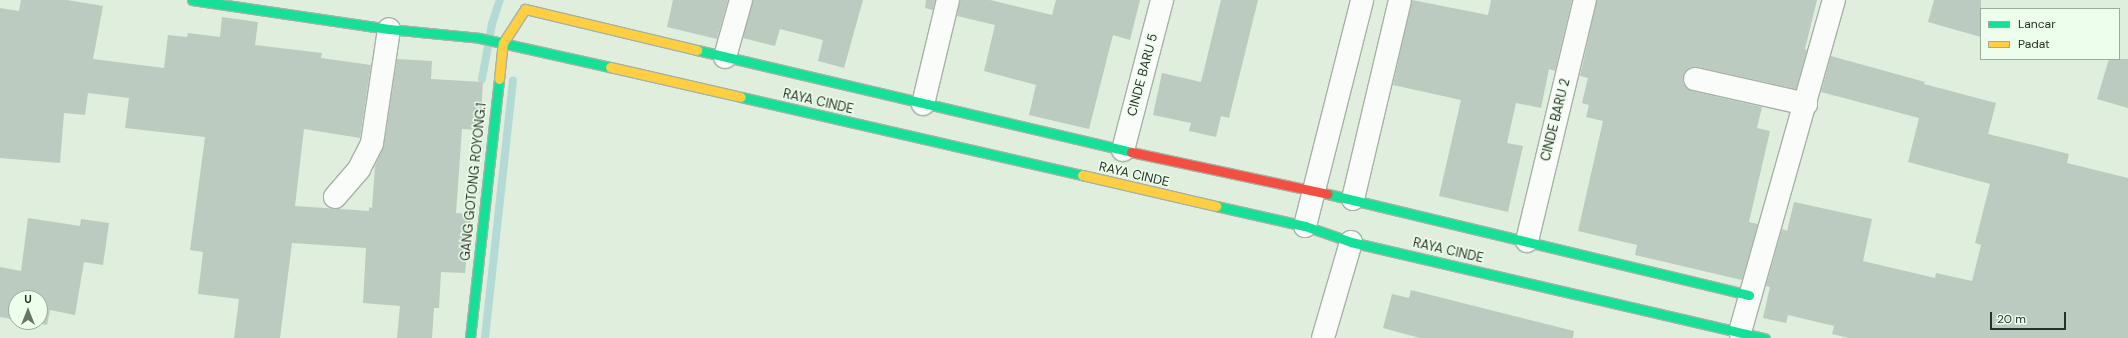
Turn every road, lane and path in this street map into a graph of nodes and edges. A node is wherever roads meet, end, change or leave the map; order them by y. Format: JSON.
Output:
{"nodes":[{"id":1,"x":192,"y":0,"type":"edge"},
{"id":2,"x":741,"y":0,"type":"edge"},
{"id":3,"x":948,"y":0,"type":"edge"},
{"id":4,"x":1162,"y":0,"type":"edge"},
{"id":5,"x":1362,"y":0,"type":"edge"},
{"id":6,"x":1400,"y":0,"type":"edge"},
{"id":7,"x":1585,"y":0,"type":"edge"},
{"id":8,"x":1834,"y":0,"type":"edge"},
{"id":9,"x":523,"y":11,"type":"edge"},
{"id":10,"x":389,"y":29,"type":"junction"},
{"id":11,"x":499,"y":42,"type":"junction"},
{"id":12,"x":725,"y":57,"type":"junction"},
{"id":13,"x":1695,"y":79,"type":"dead end"},
{"id":14,"x":923,"y":104,"type":"junction"},
{"id":15,"x":1806,"y":104,"type":"junction"},
{"id":16,"x":1123,"y":150,"type":"junction"},
{"id":17,"x":1313,"y":194,"type":"junction"},
{"id":18,"x":335,"y":196,"type":"dead end"},
{"id":19,"x":1353,"y":199,"type":"junction"},
{"id":20,"x":1306,"y":222,"type":"junction"},
{"id":21,"x":1527,"y":241,"type":"junction"},
{"id":22,"x":1351,"y":242,"type":"junction"},
{"id":23,"x":1749,"y":295,"type":"junction"},
{"id":24,"x":1740,"y":332,"type":"junction"},
{"id":25,"x":470,"y":338,"type":"edge"},
{"id":26,"x":1323,"y":338,"type":"edge"},
{"id":27,"x":1766,"y":338,"type":"edge"}],
"edges":[{"from":1,"to":10,"type":"street","name":"RAYA CINDE"},
{"from":2,"to":12,"type":"street"},
{"from":3,"to":14,"type":"street"},
{"from":4,"to":16,"type":"street","name":"CINDE BARU 5"},
{"from":5,"to":17,"type":"street"},
{"from":6,"to":19,"type":"street"},
{"from":7,"to":21,"type":"street","name":"CINDE BARU 2"},
{"from":8,"to":15,"type":"street"},
{"from":9,"to":11,"type":"street","name":"GANG GOTONG ROYONG.1"},
{"from":9,"to":12,"type":"street","name":"RAYA CINDE"},
{"from":10,"to":11,"type":"street","name":"RAYA CINDE"},
{"from":10,"to":18,"type":"street"},
{"from":11,"to":20,"type":"street","name":"RAYA CINDE"},
{"from":11,"to":25,"type":"street","name":"GANG GOTONG ROYONG.1"},
{"from":12,"to":14,"type":"street","name":"RAYA CINDE"},
{"from":13,"to":15,"type":"street"},
{"from":14,"to":16,"type":"street","name":"RAYA CINDE"},
{"from":15,"to":23,"type":"street"},
{"from":16,"to":17,"type":"street","name":"RAYA CINDE"},
{"from":17,"to":19,"type":"street","name":"RAYA CINDE"},
{"from":17,"to":20,"type":"street"},
{"from":19,"to":21,"type":"street","name":"RAYA CINDE"},
{"from":20,"to":22,"type":"street","name":"RAYA CINDE"},
{"from":21,"to":23,"type":"street","name":"RAYA CINDE"},
{"from":22,"to":24,"type":"street","name":"RAYA CINDE"},
{"from":22,"to":26,"type":"street"},
{"from":23,"to":24,"type":"street"},
{"from":24,"to":27,"type":"street","name":"RAYA CINDE"}]}
